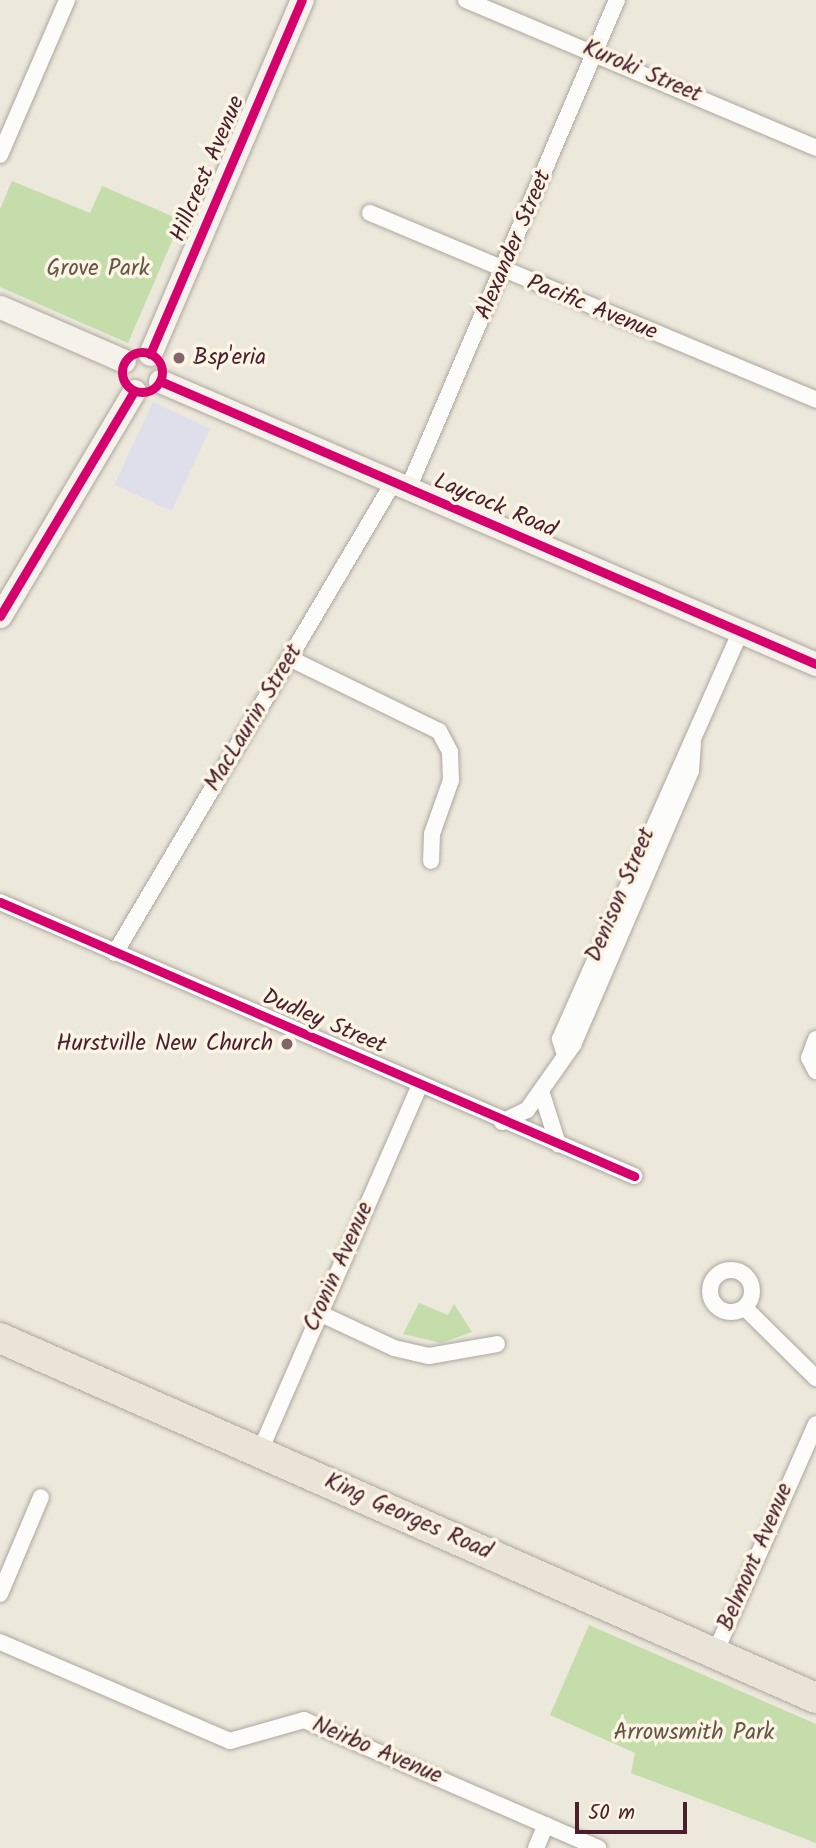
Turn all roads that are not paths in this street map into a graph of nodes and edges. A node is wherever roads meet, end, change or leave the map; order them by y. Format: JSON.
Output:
{"nodes":[{"id":1,"x":67,"y":0,"type":"edge"},
{"id":2,"x":302,"y":0,"type":"edge"},
{"id":3,"x":466,"y":0,"type":"edge"},
{"id":4,"x":617,"y":0,"type":"edge"},
{"id":5,"x":596,"y":52,"type":"junction"},
{"id":6,"x":816,"y":148,"type":"edge"},
{"id":7,"x":0,"y":155,"type":"edge"},
{"id":8,"x":370,"y":213,"type":"dead end"},
{"id":9,"x":504,"y":272,"type":"junction"},
{"id":10,"x":0,"y":307,"type":"edge"},
{"id":11,"x":150,"y":354,"type":"junction"},
{"id":12,"x":124,"y":361,"type":"junction"},
{"id":13,"x":160,"y":381,"type":"junction"},
{"id":14,"x":134,"y":391,"type":"junction"},
{"id":15,"x":816,"y":400,"type":"edge"},
{"id":16,"x":401,"y":486,"type":"junction"},
{"id":17,"x":0,"y":616,"type":"edge"},
{"id":18,"x":740,"y":632,"type":"junction"},
{"id":19,"x":289,"y":658,"type":"junction"},
{"id":20,"x":816,"y":664,"type":"edge"},
{"id":21,"x":431,"y":861,"type":"dead end"},
{"id":22,"x":0,"y":902,"type":"edge"},
{"id":23,"x":115,"y":953,"type":"junction"},
{"id":24,"x":816,"y":1039,"type":"edge"},
{"id":25,"x":814,"y":1070,"type":"edge"},
{"id":26,"x":420,"y":1084,"type":"junction"},
{"id":27,"x":541,"y":1091,"type":"junction"},
{"id":28,"x":502,"y":1122,"type":"junction"},
{"id":29,"x":558,"y":1144,"type":"junction"},
{"id":30,"x":634,"y":1176,"type":"dead end"},
{"id":31,"x":745,"y":1308,"type":"dead end"},
{"id":32,"x":319,"y":1313,"type":"junction"},
{"id":33,"x":0,"y":1338,"type":"edge"},
{"id":34,"x":497,"y":1344,"type":"dead end"},
{"id":35,"x":816,"y":1378,"type":"edge"},
{"id":36,"x":816,"y":1424,"type":"edge"},
{"id":37,"x":260,"y":1451,"type":"junction"},
{"id":38,"x":41,"y":1497,"type":"dead end"},
{"id":39,"x":0,"y":1594,"type":"edge"},
{"id":40,"x":0,"y":1642,"type":"edge"},
{"id":41,"x":715,"y":1653,"type":"junction"},
{"id":42,"x":816,"y":1698,"type":"edge"},
{"id":43,"x":546,"y":1825,"type":"junction"},
{"id":44,"x":536,"y":1848,"type":"edge"},
{"id":45,"x":598,"y":1848,"type":"edge"}],
"edges":[{"from":1,"to":7,"type":"street"},
{"from":2,"to":11,"type":"street","name":"Hillcrest Avenue"},
{"from":3,"to":5,"type":"street","name":"Kuroki Street"},
{"from":4,"to":5,"type":"street","name":"Alexander Street"},
{"from":5,"to":6,"type":"street","name":"Kuroki Street"},
{"from":5,"to":9,"type":"street","name":"Alexander Street"},
{"from":8,"to":9,"type":"street","name":"Pacific Avenue"},
{"from":9,"to":15,"type":"street","name":"Pacific Avenue"},
{"from":9,"to":16,"type":"street","name":"Alexander Street"},
{"from":10,"to":12,"type":"street"},
{"from":11,"to":12,"type":"street"},
{"from":11,"to":13,"type":"street"},
{"from":12,"to":14,"type":"street"},
{"from":13,"to":14,"type":"street"},
{"from":13,"to":16,"type":"street","name":"Laycock Road"},
{"from":14,"to":17,"type":"street"},
{"from":16,"to":18,"type":"street","name":"Laycock Road"},
{"from":16,"to":19,"type":"street","name":"MacLaurin Street"},
{"from":18,"to":20,"type":"street","name":"Laycock Road"},
{"from":18,"to":27,"type":"street","name":"Denison Street"},
{"from":19,"to":21,"type":"street"},
{"from":19,"to":23,"type":"street","name":"MacLaurin Street"},
{"from":22,"to":23,"type":"street","name":"Dudley Street"},
{"from":23,"to":26,"type":"street","name":"Dudley Street"},
{"from":24,"to":25,"type":"street"},
{"from":26,"to":28,"type":"street","name":"Dudley Street"},
{"from":26,"to":32,"type":"street","name":"Cronin Avenue"},
{"from":27,"to":28,"type":"street","name":"Denison Street"},
{"from":27,"to":29,"type":"street"},
{"from":28,"to":29,"type":"street","name":"Dudley Street"},
{"from":29,"to":30,"type":"street","name":"Dudley Street"},
{"from":31,"to":35,"type":"street"},
{"from":32,"to":34,"type":"street"},
{"from":32,"to":37,"type":"street","name":"Cronin Avenue"},
{"from":33,"to":37,"type":"highway","name":"King Georges Road"},
{"from":36,"to":41,"type":"street","name":"Belmont Avenue"},
{"from":37,"to":41,"type":"highway","name":"King Georges Road"},
{"from":38,"to":39,"type":"street"},
{"from":40,"to":43,"type":"street","name":"Neirbo Avenue"},
{"from":41,"to":42,"type":"highway","name":"King Georges Road"},
{"from":43,"to":44,"type":"street"},
{"from":43,"to":45,"type":"street","name":"Neirbo Avenue"}]}
